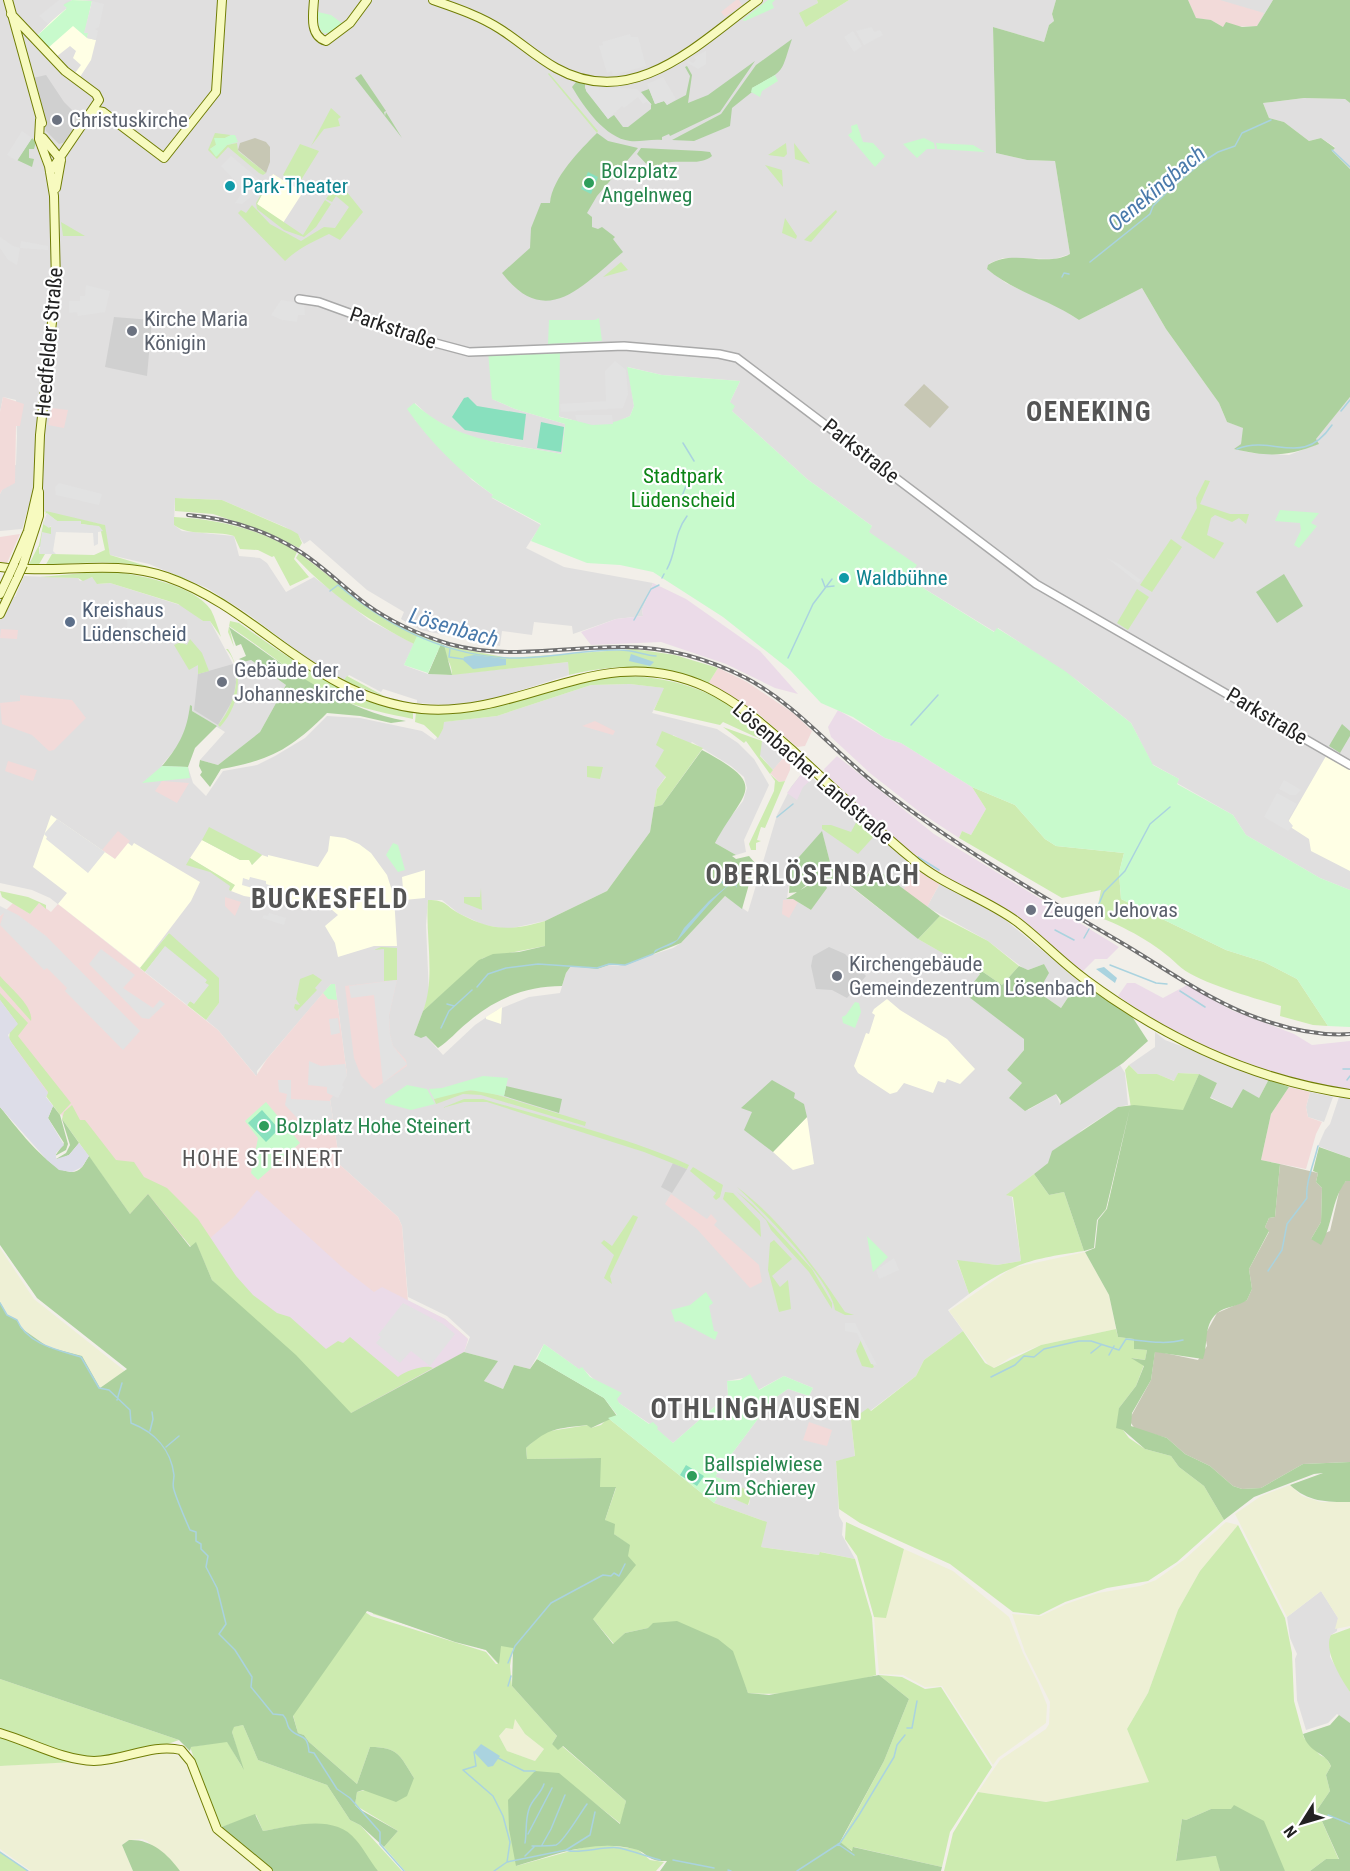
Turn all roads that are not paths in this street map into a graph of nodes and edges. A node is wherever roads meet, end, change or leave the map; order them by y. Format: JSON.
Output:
{"nodes":[{"id":1,"x":8,"y":0,"type":"edge"},
{"id":2,"x":222,"y":0,"type":"edge"},
{"id":3,"x":314,"y":0,"type":"edge"},
{"id":4,"x":367,"y":0,"type":"edge"},
{"id":5,"x":433,"y":0,"type":"edge"},
{"id":6,"x":758,"y":0,"type":"edge"},
{"id":7,"x":11,"y":14,"type":"junction"},
{"id":8,"x":27,"y":31,"type":"junction"},
{"id":9,"x":18,"y":38,"type":"junction"},
{"id":10,"x":89,"y":116,"type":"junction"},
{"id":11,"x":40,"y":120,"type":"junction"},
{"id":12,"x":43,"y":136,"type":"junction"},
{"id":13,"x":68,"y":147,"type":"junction"},
{"id":14,"x":61,"y":160,"type":"junction"},
{"id":15,"x":50,"y":172,"type":"junction"},
{"id":16,"x":54,"y":196,"type":"junction"},
{"id":17,"x":298,"y":299,"type":"dead end"},
{"id":18,"x":0,"y":567,"type":"edge"},
{"id":19,"x":10,"y":579,"type":"edge"},
{"id":20,"x":0,"y":594,"type":"edge"},
{"id":21,"x":0,"y":615,"type":"edge"},
{"id":22,"x":1350,"y":765,"type":"edge"},
{"id":23,"x":1350,"y":1094,"type":"edge"},
{"id":24,"x":0,"y":1734,"type":"edge"},
{"id":25,"x":268,"y":1871,"type":"edge"}],
"edges":[{"from":1,"to":7,"type":"main road"},
{"from":2,"to":10,"type":"main road"},
{"from":3,"to":4,"type":"main road"},
{"from":5,"to":6,"type":"main road"},
{"from":7,"to":8,"type":"main road"},
{"from":7,"to":9,"type":"main road"},
{"from":8,"to":9,"type":"main road"},
{"from":8,"to":10,"type":"main road"},
{"from":9,"to":11,"type":"main road"},
{"from":10,"to":13,"type":"main road"},
{"from":11,"to":12,"type":"main road"},
{"from":11,"to":15,"type":"main road","name":"Heedfelder Straße"},
{"from":12,"to":13,"type":"main road"},
{"from":12,"to":14,"type":"main road"},
{"from":13,"to":14,"type":"main road"},
{"from":14,"to":15,"type":"main road"},
{"from":14,"to":16,"type":"main road","name":"Heedfelder Straße"},
{"from":15,"to":16,"type":"main road","name":"Heedfelder Straße"},
{"from":16,"to":19,"type":"main road","name":"Heedfelder Straße","bridge":true},
{"from":17,"to":22,"type":"street","name":"Parkstraße"},
{"from":18,"to":23,"type":"main road","name":"Lösenbacher Landstraße"},
{"from":19,"to":20,"type":"main road","name":"Heedfelder Straße"},
{"from":19,"to":21,"type":"main road","name":"Heedfelder Straße"},
{"from":24,"to":25,"type":"main road"}]}
